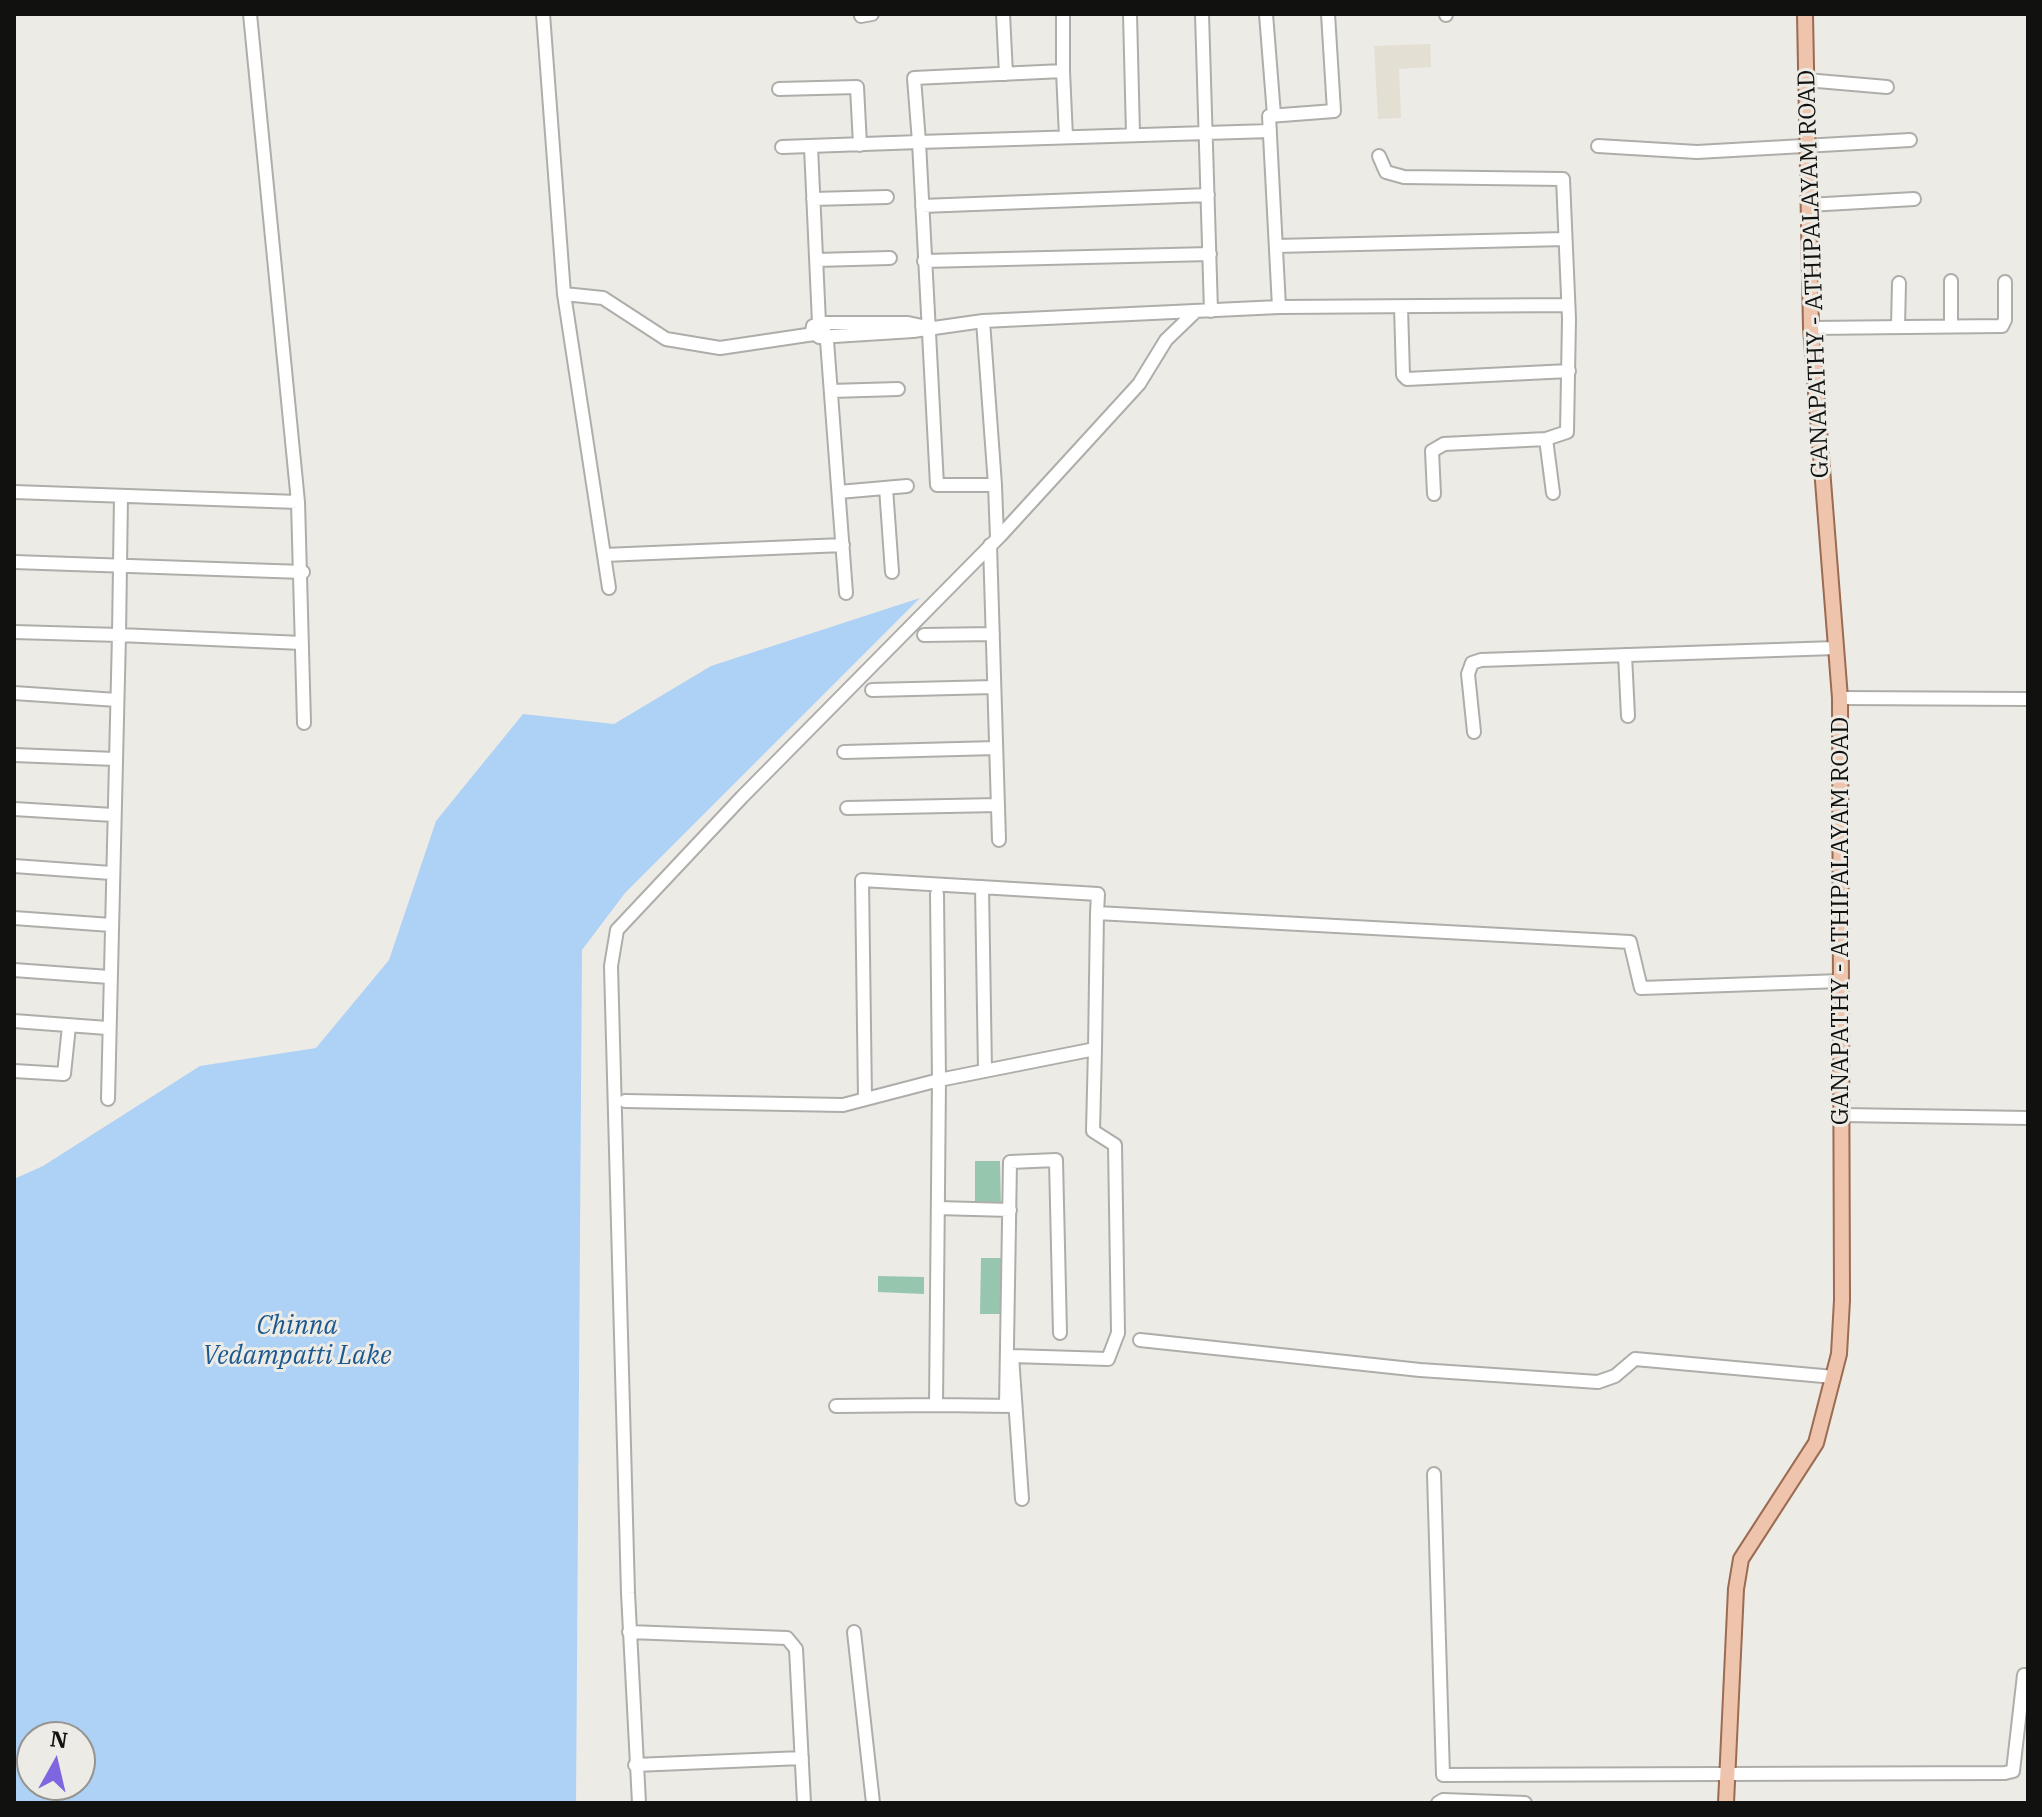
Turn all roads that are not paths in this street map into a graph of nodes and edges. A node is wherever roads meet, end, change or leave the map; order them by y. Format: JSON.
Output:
{"nodes":[{"id":1,"x":250,"y":14,"type":"edge"},
{"id":2,"x":543,"y":14,"type":"edge"},
{"id":3,"x":1003,"y":14,"type":"edge"},
{"id":4,"x":1063,"y":14,"type":"edge"},
{"id":5,"x":1130,"y":14,"type":"edge"},
{"id":6,"x":1202,"y":14,"type":"edge"},
{"id":7,"x":1266,"y":14,"type":"edge"},
{"id":8,"x":1328,"y":14,"type":"edge"},
{"id":9,"x":1805,"y":14,"type":"edge"},
{"id":10,"x":1063,"y":71,"type":"junction"},
{"id":11,"x":1006,"y":74,"type":"junction"},
{"id":12,"x":1806,"y":80,"type":"junction"},
{"id":13,"x":1887,"y":87,"type":"dead end"},
{"id":14,"x":779,"y":89,"type":"dead end"},
{"id":15,"x":1274,"y":115,"type":"junction"},
{"id":16,"x":1206,"y":131,"type":"junction"},
{"id":17,"x":1270,"y":131,"type":"junction"},
{"id":18,"x":1133,"y":134,"type":"junction"},
{"id":19,"x":1066,"y":137,"type":"junction"},
{"id":20,"x":1910,"y":140,"type":"dead end"},
{"id":21,"x":919,"y":142,"type":"junction"},
{"id":22,"x":860,"y":145,"type":"junction"},
{"id":23,"x":1598,"y":146,"type":"dead end"},
{"id":24,"x":782,"y":147,"type":"dead end"},
{"id":25,"x":811,"y":147,"type":"junction"},
{"id":26,"x":1807,"y":148,"type":"junction"},
{"id":27,"x":1379,"y":156,"type":"dead end"},
{"id":28,"x":1208,"y":195,"type":"junction"},
{"id":29,"x":887,"y":197,"type":"dead end"},
{"id":30,"x":813,"y":199,"type":"junction"},
{"id":31,"x":1914,"y":199,"type":"dead end"},
{"id":32,"x":1808,"y":205,"type":"junction"},
{"id":33,"x":922,"y":206,"type":"junction"},
{"id":34,"x":1565,"y":239,"type":"junction"},
{"id":35,"x":1276,"y":246,"type":"junction"},
{"id":36,"x":1210,"y":254,"type":"junction"},
{"id":37,"x":890,"y":258,"type":"dead end"},
{"id":38,"x":816,"y":260,"type":"junction"},
{"id":39,"x":924,"y":261,"type":"junction"},
{"id":40,"x":1951,"y":281,"type":"dead end"},
{"id":41,"x":2005,"y":282,"type":"dead end"},
{"id":42,"x":1899,"y":283,"type":"dead end"},
{"id":43,"x":564,"y":294,"type":"junction"},
{"id":44,"x":1568,"y":305,"type":"junction"},
{"id":45,"x":1279,"y":307,"type":"junction"},
{"id":46,"x":1401,"y":307,"type":"junction"},
{"id":47,"x":1211,"y":311,"type":"junction"},
{"id":48,"x":1195,"y":312,"type":"junction"},
{"id":49,"x":983,"y":321,"type":"junction"},
{"id":50,"x":1951,"y":326,"type":"junction"},
{"id":51,"x":929,"y":327,"type":"junction"},
{"id":52,"x":1898,"y":327,"type":"junction"},
{"id":53,"x":1811,"y":328,"type":"junction"},
{"id":54,"x":820,"y":330,"type":"junction"},
{"id":55,"x":1569,"y":371,"type":"junction"},
{"id":56,"x":898,"y":389,"type":"dead end"},
{"id":57,"x":831,"y":391,"type":"junction"},
{"id":58,"x":1546,"y":439,"type":"junction"},
{"id":59,"x":995,"y":485,"type":"junction"},
{"id":60,"x":907,"y":486,"type":"dead end"},
{"id":61,"x":886,"y":488,"type":"junction"},
{"id":62,"x":14,"y":492,"type":"edge"},
{"id":63,"x":839,"y":492,"type":"junction"},
{"id":64,"x":1553,"y":493,"type":"dead end"},
{"id":65,"x":1434,"y":494,"type":"dead end"},
{"id":66,"x":121,"y":496,"type":"junction"},
{"id":67,"x":298,"y":502,"type":"junction"},
{"id":68,"x":994,"y":542,"type":"junction"},
{"id":69,"x":843,"y":545,"type":"junction"},
{"id":70,"x":604,"y":555,"type":"junction"},
{"id":71,"x":14,"y":562,"type":"edge"},
{"id":72,"x":120,"y":566,"type":"junction"},
{"id":73,"x":303,"y":572,"type":"junction"},
{"id":74,"x":892,"y":572,"type":"dead end"},
{"id":75,"x":609,"y":588,"type":"dead end"},
{"id":76,"x":846,"y":593,"type":"dead end"},
{"id":77,"x":14,"y":632,"type":"edge"},
{"id":78,"x":993,"y":634,"type":"junction"},
{"id":79,"x":119,"y":635,"type":"junction"},
{"id":80,"x":924,"y":635,"type":"dead end"},
{"id":81,"x":302,"y":643,"type":"junction"},
{"id":82,"x":1835,"y":648,"type":"junction"},
{"id":83,"x":1625,"y":655,"type":"junction"},
{"id":84,"x":994,"y":687,"type":"junction"},
{"id":85,"x":872,"y":690,"type":"dead end"},
{"id":86,"x":14,"y":693,"type":"edge"},
{"id":87,"x":1840,"y":698,"type":"junction"},
{"id":88,"x":2028,"y":699,"type":"edge"},
{"id":89,"x":117,"y":700,"type":"junction"},
{"id":90,"x":1628,"y":716,"type":"dead end"},
{"id":91,"x":304,"y":723,"type":"dead end"},
{"id":92,"x":1474,"y":732,"type":"dead end"},
{"id":93,"x":996,"y":748,"type":"junction"},
{"id":94,"x":844,"y":752,"type":"dead end"},
{"id":95,"x":14,"y":755,"type":"edge"},
{"id":96,"x":115,"y":759,"type":"junction"},
{"id":97,"x":998,"y":805,"type":"junction"},
{"id":98,"x":847,"y":808,"type":"dead end"},
{"id":99,"x":14,"y":809,"type":"edge"},
{"id":100,"x":113,"y":815,"type":"junction"},
{"id":101,"x":999,"y":840,"type":"dead end"},
{"id":102,"x":14,"y":866,"type":"edge"},
{"id":103,"x":111,"y":873,"type":"junction"},
{"id":104,"x":982,"y":887,"type":"junction"},
{"id":105,"x":937,"y":894,"type":"dead end"},
{"id":106,"x":1097,"y":913,"type":"junction"},
{"id":107,"x":14,"y":918,"type":"edge"},
{"id":108,"x":111,"y":925,"type":"junction"},
{"id":109,"x":14,"y":970,"type":"edge"},
{"id":110,"x":109,"y":977,"type":"junction"},
{"id":111,"x":1841,"y":981,"type":"junction"},
{"id":112,"x":14,"y":1021,"type":"edge"},
{"id":113,"x":69,"y":1026,"type":"junction"},
{"id":114,"x":107,"y":1028,"type":"junction"},
{"id":115,"x":1095,"y":1049,"type":"junction"},
{"id":116,"x":14,"y":1071,"type":"edge"},
{"id":117,"x":985,"y":1071,"type":"junction"},
{"id":118,"x":939,"y":1080,"type":"junction"},
{"id":119,"x":108,"y":1099,"type":"dead end"},
{"id":120,"x":865,"y":1099,"type":"junction"},
{"id":121,"x":625,"y":1101,"type":"dead end"},
{"id":122,"x":1843,"y":1115,"type":"junction"},
{"id":123,"x":2028,"y":1118,"type":"edge"},
{"id":124,"x":938,"y":1208,"type":"junction"},
{"id":125,"x":1010,"y":1210,"type":"junction"},
{"id":126,"x":1060,"y":1333,"type":"dead end"},
{"id":127,"x":1140,"y":1340,"type":"dead end"},
{"id":128,"x":1834,"y":1377,"type":"junction"},
{"id":129,"x":936,"y":1405,"type":"junction"},
{"id":130,"x":836,"y":1406,"type":"dead end"},
{"id":131,"x":1011,"y":1406,"type":"junction"},
{"id":132,"x":1434,"y":1474,"type":"dead end"},
{"id":133,"x":1022,"y":1499,"type":"dead end"},
{"id":134,"x":629,"y":1632,"type":"junction"},
{"id":135,"x":854,"y":1632,"type":"dead end"},
{"id":136,"x":2024,"y":1675,"type":"dead end"},
{"id":137,"x":802,"y":1758,"type":"junction"},
{"id":138,"x":635,"y":1765,"type":"junction"},
{"id":139,"x":1728,"y":1773,"type":"junction"},
{"id":140,"x":639,"y":1803,"type":"edge"},
{"id":141,"x":804,"y":1803,"type":"edge"},
{"id":142,"x":873,"y":1803,"type":"edge"},
{"id":143,"x":1438,"y":1803,"type":"edge"},
{"id":144,"x":1525,"y":1803,"type":"edge"},
{"id":145,"x":1726,"y":1803,"type":"edge"}],
"edges":[{"from":1,"to":67,"type":"street"},
{"from":2,"to":43,"type":"street"},
{"from":3,"to":11,"type":"street"},
{"from":4,"to":10,"type":"street"},
{"from":5,"to":18,"type":"street"},
{"from":6,"to":16,"type":"street"},
{"from":7,"to":15,"type":"street"},
{"from":8,"to":15,"type":"street"},
{"from":9,"to":12,"type":"main road","name":"GANAPATHY - ATHIPALAYAM ROAD"},
{"from":10,"to":11,"type":"street"},
{"from":10,"to":19,"type":"street"},
{"from":11,"to":21,"type":"street"},
{"from":12,"to":13,"type":"street"},
{"from":12,"to":26,"type":"main road","name":"GANAPATHY - ATHIPALAYAM ROAD"},
{"from":14,"to":22,"type":"street"},
{"from":15,"to":17,"type":"street"},
{"from":16,"to":17,"type":"street"},
{"from":16,"to":18,"type":"street"},
{"from":16,"to":28,"type":"street"},
{"from":17,"to":35,"type":"street"},
{"from":18,"to":19,"type":"street"},
{"from":19,"to":21,"type":"street"},
{"from":20,"to":26,"type":"street"},
{"from":21,"to":22,"type":"street"},
{"from":21,"to":33,"type":"street"},
{"from":22,"to":25,"type":"street"},
{"from":23,"to":26,"type":"street"},
{"from":24,"to":25,"type":"street"},
{"from":25,"to":30,"type":"street"},
{"from":26,"to":32,"type":"main road","name":"GANAPATHY - ATHIPALAYAM ROAD"},
{"from":27,"to":34,"type":"street"},
{"from":28,"to":33,"type":"street"},
{"from":28,"to":36,"type":"street"},
{"from":29,"to":30,"type":"street"},
{"from":30,"to":38,"type":"street"},
{"from":31,"to":32,"type":"street"},
{"from":32,"to":53,"type":"main road","name":"GANAPATHY - ATHIPALAYAM ROAD"},
{"from":33,"to":39,"type":"street"},
{"from":34,"to":35,"type":"street"},
{"from":34,"to":44,"type":"street"},
{"from":35,"to":45,"type":"street"},
{"from":36,"to":39,"type":"street"},
{"from":36,"to":47,"type":"street"},
{"from":37,"to":38,"type":"street"},
{"from":38,"to":54,"type":"street"},
{"from":39,"to":51,"type":"street"},
{"from":40,"to":50,"type":"street"},
{"from":41,"to":50,"type":"street"},
{"from":42,"to":52,"type":"street"},
{"from":43,"to":54,"type":"street"},
{"from":43,"to":70,"type":"street"},
{"from":44,"to":46,"type":"street"},
{"from":44,"to":55,"type":"street"},
{"from":45,"to":46,"type":"street"},
{"from":45,"to":47,"type":"street"},
{"from":46,"to":55,"type":"street"},
{"from":47,"to":48,"type":"street"},
{"from":48,"to":49,"type":"street"},
{"from":48,"to":68,"type":"street"},
{"from":49,"to":51,"type":"street"},
{"from":49,"to":59,"type":"street"},
{"from":50,"to":52,"type":"street"},
{"from":51,"to":54,"type":"street"},
{"from":51,"to":59,"type":"street"},
{"from":52,"to":53,"type":"street"},
{"from":53,"to":82,"type":"main road","name":"GANAPATHY - ATHIPALAYAM ROAD"},
{"from":54,"to":57,"type":"street"},
{"from":55,"to":58,"type":"street"},
{"from":56,"to":57,"type":"street"},
{"from":57,"to":63,"type":"street"},
{"from":58,"to":64,"type":"street"},
{"from":58,"to":65,"type":"street"},
{"from":59,"to":68,"type":"street"},
{"from":60,"to":61,"type":"street"},
{"from":61,"to":63,"type":"street"},
{"from":61,"to":74,"type":"street"},
{"from":62,"to":66,"type":"street"},
{"from":63,"to":69,"type":"street"},
{"from":66,"to":67,"type":"street"},
{"from":66,"to":72,"type":"street"},
{"from":67,"to":73,"type":"street"},
{"from":68,"to":78,"type":"street"},
{"from":68,"to":134,"type":"street"},
{"from":69,"to":70,"type":"street"},
{"from":69,"to":76,"type":"street"},
{"from":70,"to":75,"type":"street"},
{"from":71,"to":72,"type":"street"},
{"from":72,"to":73,"type":"street"},
{"from":72,"to":79,"type":"street"},
{"from":73,"to":81,"type":"street"},
{"from":77,"to":79,"type":"street"},
{"from":78,"to":80,"type":"street"},
{"from":78,"to":84,"type":"street"},
{"from":79,"to":81,"type":"street"},
{"from":79,"to":89,"type":"street"},
{"from":81,"to":91,"type":"street"},
{"from":82,"to":83,"type":"street"},
{"from":82,"to":87,"type":"main road","name":"GANAPATHY - ATHIPALAYAM ROAD"},
{"from":83,"to":90,"type":"street"},
{"from":83,"to":92,"type":"street"},
{"from":84,"to":85,"type":"street"},
{"from":84,"to":93,"type":"street"},
{"from":86,"to":89,"type":"street"},
{"from":87,"to":88,"type":"street"},
{"from":87,"to":111,"type":"main road","name":"GANAPATHY - ATHIPALAYAM ROAD"},
{"from":89,"to":96,"type":"street"},
{"from":93,"to":94,"type":"street"},
{"from":93,"to":97,"type":"street"},
{"from":95,"to":96,"type":"street"},
{"from":96,"to":100,"type":"street"},
{"from":97,"to":98,"type":"street"},
{"from":97,"to":101,"type":"street"},
{"from":99,"to":100,"type":"street"},
{"from":100,"to":103,"type":"street"},
{"from":102,"to":103,"type":"street"},
{"from":103,"to":108,"type":"street"},
{"from":104,"to":106,"type":"street"},
{"from":104,"to":117,"type":"street"},
{"from":104,"to":120,"type":"street"},
{"from":105,"to":118,"type":"street"},
{"from":106,"to":111,"type":"street"},
{"from":106,"to":115,"type":"street"},
{"from":107,"to":108,"type":"street"},
{"from":108,"to":110,"type":"street"},
{"from":109,"to":110,"type":"street"},
{"from":110,"to":114,"type":"street"},
{"from":111,"to":122,"type":"main road","name":"GANAPATHY - ATHIPALAYAM ROAD"},
{"from":112,"to":113,"type":"street"},
{"from":113,"to":114,"type":"street"},
{"from":113,"to":116,"type":"street"},
{"from":114,"to":119,"type":"street"},
{"from":115,"to":117,"type":"street"},
{"from":115,"to":131,"type":"street"},
{"from":117,"to":118,"type":"street"},
{"from":118,"to":120,"type":"street"},
{"from":118,"to":124,"type":"street"},
{"from":120,"to":121,"type":"street"},
{"from":122,"to":123,"type":"street"},
{"from":122,"to":128,"type":"main road","name":"GANAPATHY - ATHIPALAYAM ROAD"},
{"from":124,"to":125,"type":"street"},
{"from":124,"to":129,"type":"street"},
{"from":125,"to":126,"type":"street"},
{"from":125,"to":131,"type":"street"},
{"from":127,"to":128,"type":"street"},
{"from":128,"to":139,"type":"main road","name":"GANAPATHY - ATHIPALAYAM ROAD"},
{"from":129,"to":130,"type":"street"},
{"from":129,"to":131,"type":"street"},
{"from":131,"to":133,"type":"street"},
{"from":132,"to":139,"type":"street"},
{"from":134,"to":137,"type":"street"},
{"from":134,"to":138,"type":"street"},
{"from":135,"to":142,"type":"street"},
{"from":136,"to":139,"type":"street"},
{"from":137,"to":138,"type":"street"},
{"from":137,"to":141,"type":"street"},
{"from":138,"to":140,"type":"street"},
{"from":139,"to":145,"type":"main road","name":"GANAPATHY - ATHIPALAYAM ROAD"},
{"from":143,"to":144,"type":"street"}]}
